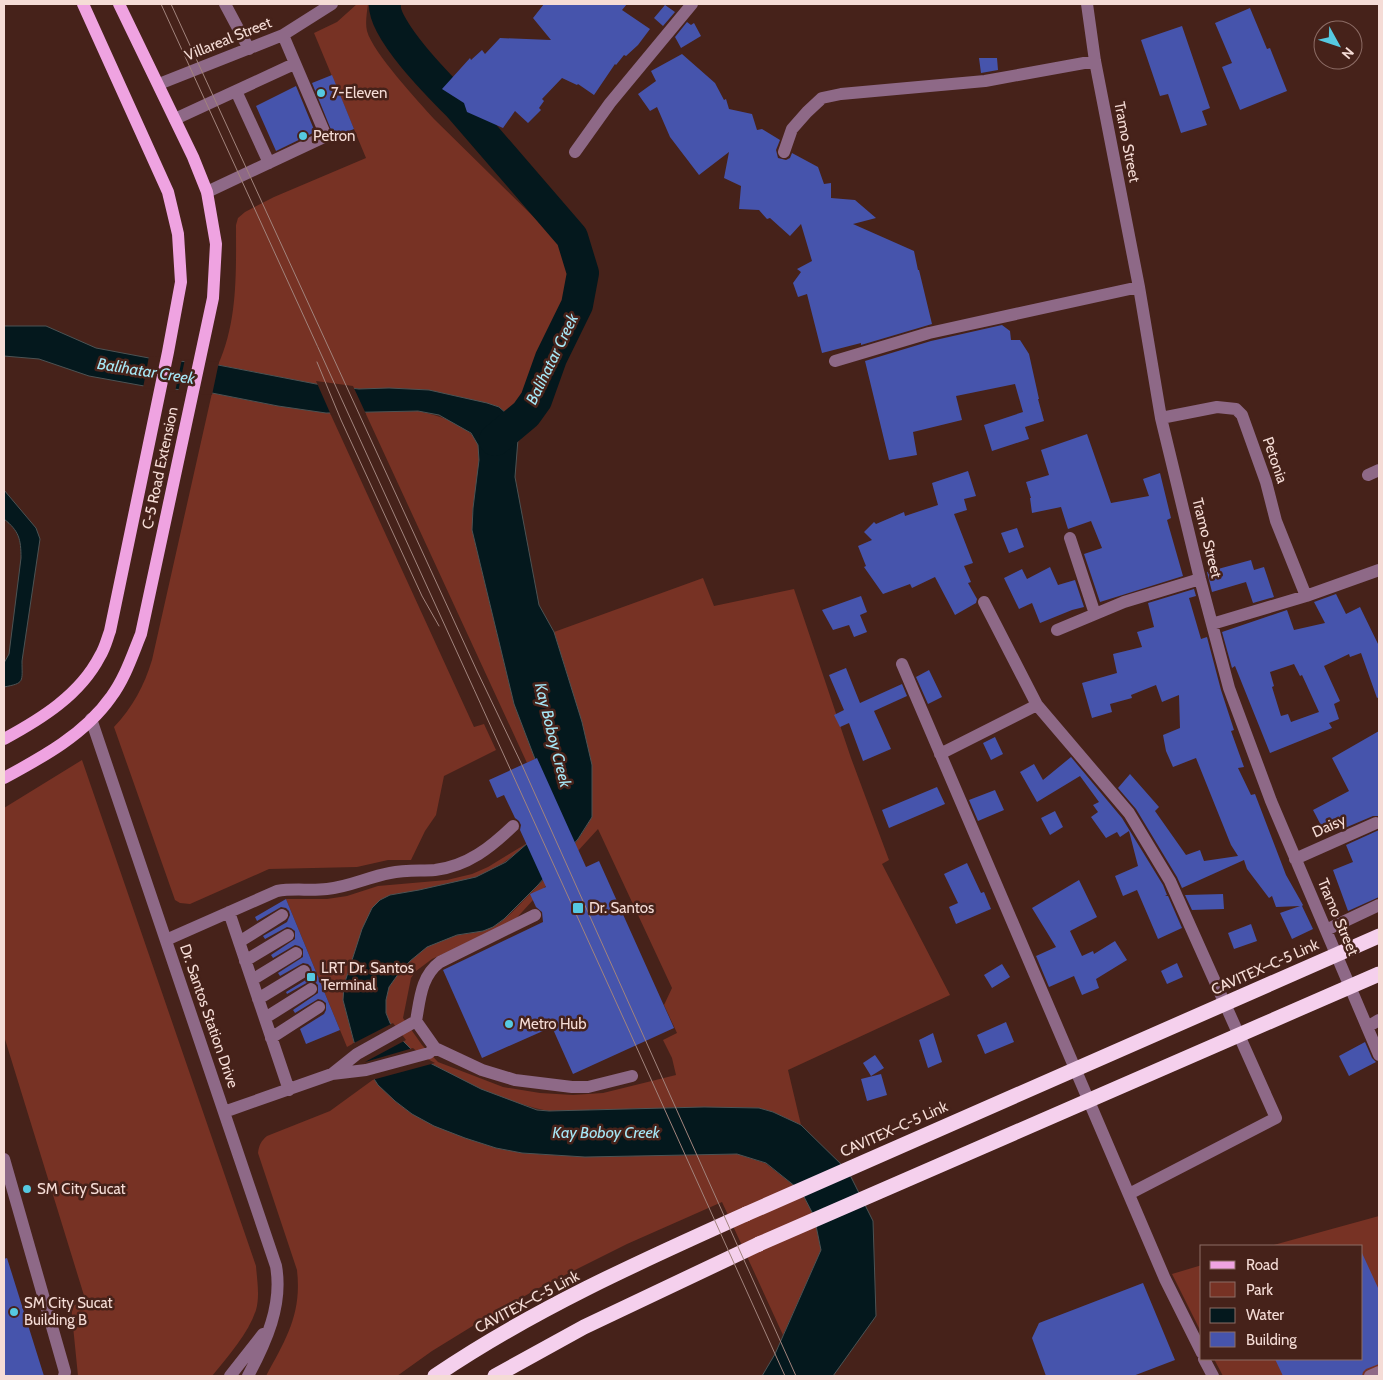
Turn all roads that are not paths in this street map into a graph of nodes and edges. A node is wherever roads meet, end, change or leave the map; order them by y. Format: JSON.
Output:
{"nodes":[{"id":1,"x":83,"y":4,"type":"edge"},
{"id":2,"x":119,"y":4,"type":"edge"},
{"id":3,"x":225,"y":4,"type":"edge"},
{"id":4,"x":332,"y":4,"type":"edge"},
{"id":5,"x":692,"y":4,"type":"edge"},
{"id":6,"x":1087,"y":4,"type":"edge"},
{"id":7,"x":283,"y":35,"type":"junction"},
{"id":8,"x":249,"y":49,"type":"junction"},
{"id":9,"x":1095,"y":61,"type":"junction"},
{"id":10,"x":294,"y":64,"type":"junction"},
{"id":11,"x":159,"y":84,"type":"junction"},
{"id":12,"x":236,"y":91,"type":"junction"},
{"id":13,"x":175,"y":119,"type":"junction"},
{"id":14,"x":575,"y":152,"type":"dead end"},
{"id":15,"x":784,"y":152,"type":"dead end"},
{"id":16,"x":269,"y":163,"type":"junction"},
{"id":17,"x":207,"y":192,"type":"junction"},
{"id":18,"x":1139,"y":287,"type":"junction"},
{"id":19,"x":835,"y":361,"type":"dead end"},
{"id":20,"x":1161,"y":418,"type":"junction"},
{"id":21,"x":1070,"y":538,"type":"dead end"},
{"id":22,"x":1379,"y":570,"type":"edge"},
{"id":23,"x":1200,"y":579,"type":"junction"},
{"id":24,"x":1306,"y":596,"type":"junction"},
{"id":25,"x":984,"y":602,"type":"dead end"},
{"id":26,"x":1095,"y":614,"type":"junction"},
{"id":27,"x":1212,"y":624,"type":"junction"},
{"id":28,"x":1057,"y":630,"type":"dead end"},
{"id":29,"x":902,"y":664,"type":"dead end"},
{"id":30,"x":1037,"y":705,"type":"junction"},
{"id":31,"x":91,"y":719,"type":"junction"},
{"id":32,"x":4,"y":739,"type":"edge"},
{"id":33,"x":940,"y":754,"type":"junction"},
{"id":34,"x":4,"y":778,"type":"edge"},
{"id":35,"x":1376,"y":823,"type":"dead end"},
{"id":36,"x":514,"y":826,"type":"dead end"},
{"id":37,"x":1295,"y":859,"type":"junction"},
{"id":38,"x":1379,"y":905,"type":"edge"},
{"id":39,"x":229,"y":912,"type":"junction"},
{"id":40,"x":535,"y":915,"type":"dead end"},
{"id":41,"x":282,"y":916,"type":"dead end"},
{"id":42,"x":1326,"y":930,"type":"junction"},
{"id":43,"x":288,"y":935,"type":"dead end"},
{"id":44,"x":1379,"y":936,"type":"edge"},
{"id":45,"x":166,"y":940,"type":"junction"},
{"id":46,"x":239,"y":942,"type":"junction"},
{"id":47,"x":296,"y":953,"type":"dead end"},
{"id":48,"x":245,"y":961,"type":"junction"},
{"id":49,"x":304,"y":971,"type":"dead end"},
{"id":50,"x":1379,"y":974,"type":"edge"},
{"id":51,"x":252,"y":980,"type":"junction"},
{"id":52,"x":311,"y":989,"type":"dead end"},
{"id":53,"x":258,"y":999,"type":"junction"},
{"id":54,"x":319,"y":1007,"type":"dead end"},
{"id":55,"x":265,"y":1018,"type":"junction"},
{"id":56,"x":1379,"y":1020,"type":"edge"},
{"id":57,"x":412,"y":1023,"type":"junction"},
{"id":58,"x":1367,"y":1027,"type":"junction"},
{"id":59,"x":271,"y":1038,"type":"junction"},
{"id":60,"x":432,"y":1050,"type":"junction"},
{"id":61,"x":1379,"y":1055,"type":"edge"},
{"id":62,"x":332,"y":1074,"type":"junction"},
{"id":63,"x":632,"y":1076,"type":"dead end"},
{"id":64,"x":289,"y":1090,"type":"junction"},
{"id":65,"x":224,"y":1112,"type":"junction"},
{"id":66,"x":4,"y":1159,"type":"edge"},
{"id":67,"x":1129,"y":1194,"type":"junction"},
{"id":68,"x":271,"y":1324,"type":"junction"},
{"id":69,"x":1200,"y":1349,"type":"edge"},
{"id":70,"x":1205,"y":1360,"type":"edge"},
{"id":71,"x":1379,"y":1372,"type":"edge"},
{"id":72,"x":64,"y":1376,"type":"edge"},
{"id":73,"x":230,"y":1376,"type":"edge"},
{"id":74,"x":248,"y":1376,"type":"edge"},
{"id":75,"x":435,"y":1376,"type":"edge"},
{"id":76,"x":495,"y":1376,"type":"edge"},
{"id":77,"x":1213,"y":1376,"type":"edge"},
{"id":78,"x":1370,"y":1376,"type":"edge"}],
"edges":[{"from":1,"to":32,"type":"main road","name":"C-5 Road Extension"},
{"from":2,"to":11,"type":"main road","name":"C-5 Road Extension"},
{"from":3,"to":8,"type":"street"},
{"from":4,"to":7,"type":"street","name":"Villareal Street"},
{"from":5,"to":14,"type":"street"},
{"from":6,"to":9,"type":"street","name":"Tramo Street"},
{"from":7,"to":8,"type":"street","name":"Villareal Street"},
{"from":7,"to":10,"type":"street"},
{"from":8,"to":11,"type":"street","name":"Villareal Street"},
{"from":9,"to":15,"type":"street"},
{"from":9,"to":18,"type":"street","name":"Tramo Street"},
{"from":10,"to":12,"type":"street"},
{"from":10,"to":16,"type":"street"},
{"from":11,"to":13,"type":"main road","name":"C-5 Road Extension"},
{"from":12,"to":13,"type":"street"},
{"from":12,"to":16,"type":"street"},
{"from":13,"to":17,"type":"main road","name":"C-5 Road Extension"},
{"from":16,"to":17,"type":"street"},
{"from":17,"to":31,"type":"main road","name":"C-5 Road Extension"},
{"from":18,"to":19,"type":"street"},
{"from":18,"to":20,"type":"street","name":"Tramo Street"},
{"from":20,"to":23,"type":"street","name":"Tramo Street"},
{"from":20,"to":24,"type":"street","name":"Petonia"},
{"from":21,"to":26,"type":"street"},
{"from":22,"to":24,"type":"street"},
{"from":23,"to":26,"type":"street"},
{"from":23,"to":27,"type":"street","name":"Tramo Street"},
{"from":24,"to":27,"type":"street"},
{"from":25,"to":30,"type":"street"},
{"from":26,"to":28,"type":"street"},
{"from":27,"to":37,"type":"street","name":"Tramo Street"},
{"from":29,"to":33,"type":"street"},
{"from":30,"to":33,"type":"street"},
{"from":30,"to":67,"type":"street"},
{"from":31,"to":34,"type":"main road","name":"C-5 Road Extension"},
{"from":31,"to":45,"type":"street","name":"Dr. Santos Station Drive"},
{"from":33,"to":67,"type":"street"},
{"from":35,"to":37,"type":"street","name":"Daisy"},
{"from":36,"to":39,"type":"street"},
{"from":37,"to":42,"type":"street","name":"Tramo Street"},
{"from":38,"to":42,"type":"street"},
{"from":39,"to":45,"type":"street"},
{"from":39,"to":46,"type":"street"},
{"from":40,"to":57,"type":"street"},
{"from":41,"to":46,"type":"street"},
{"from":42,"to":58,"type":"street","name":"Tramo Street"},
{"from":43,"to":48,"type":"street"},
{"from":44,"to":75,"type":"highway","name":"CAVITEX–C-5 Link","bridge":true},
{"from":45,"to":65,"type":"street","name":"Dr. Santos Station Drive"},
{"from":46,"to":48,"type":"street"},
{"from":47,"to":51,"type":"street"},
{"from":48,"to":51,"type":"street"},
{"from":49,"to":53,"type":"street"},
{"from":50,"to":76,"type":"highway","bridge":true},
{"from":51,"to":53,"type":"street"},
{"from":52,"to":55,"type":"street"},
{"from":53,"to":55,"type":"street"},
{"from":54,"to":59,"type":"street"},
{"from":55,"to":59,"type":"street"},
{"from":56,"to":58,"type":"street"},
{"from":57,"to":60,"type":"street"},
{"from":57,"to":62,"type":"street"},
{"from":58,"to":61,"type":"street","name":"Tramo Street"},
{"from":59,"to":64,"type":"street"},
{"from":60,"to":62,"type":"street"},
{"from":60,"to":63,"type":"street"},
{"from":62,"to":64,"type":"street"},
{"from":64,"to":65,"type":"street"},
{"from":65,"to":68,"type":"street","name":"Dr. Santos Station Drive"},
{"from":66,"to":72,"type":"street"},
{"from":67,"to":69,"type":"street"},
{"from":68,"to":73,"type":"street","name":"Dr. Santos Station Drive"},
{"from":68,"to":74,"type":"street","name":"Dr. Santos Station Drive"},
{"from":70,"to":77,"type":"street"},
{"from":71,"to":78,"type":"street"}]}
